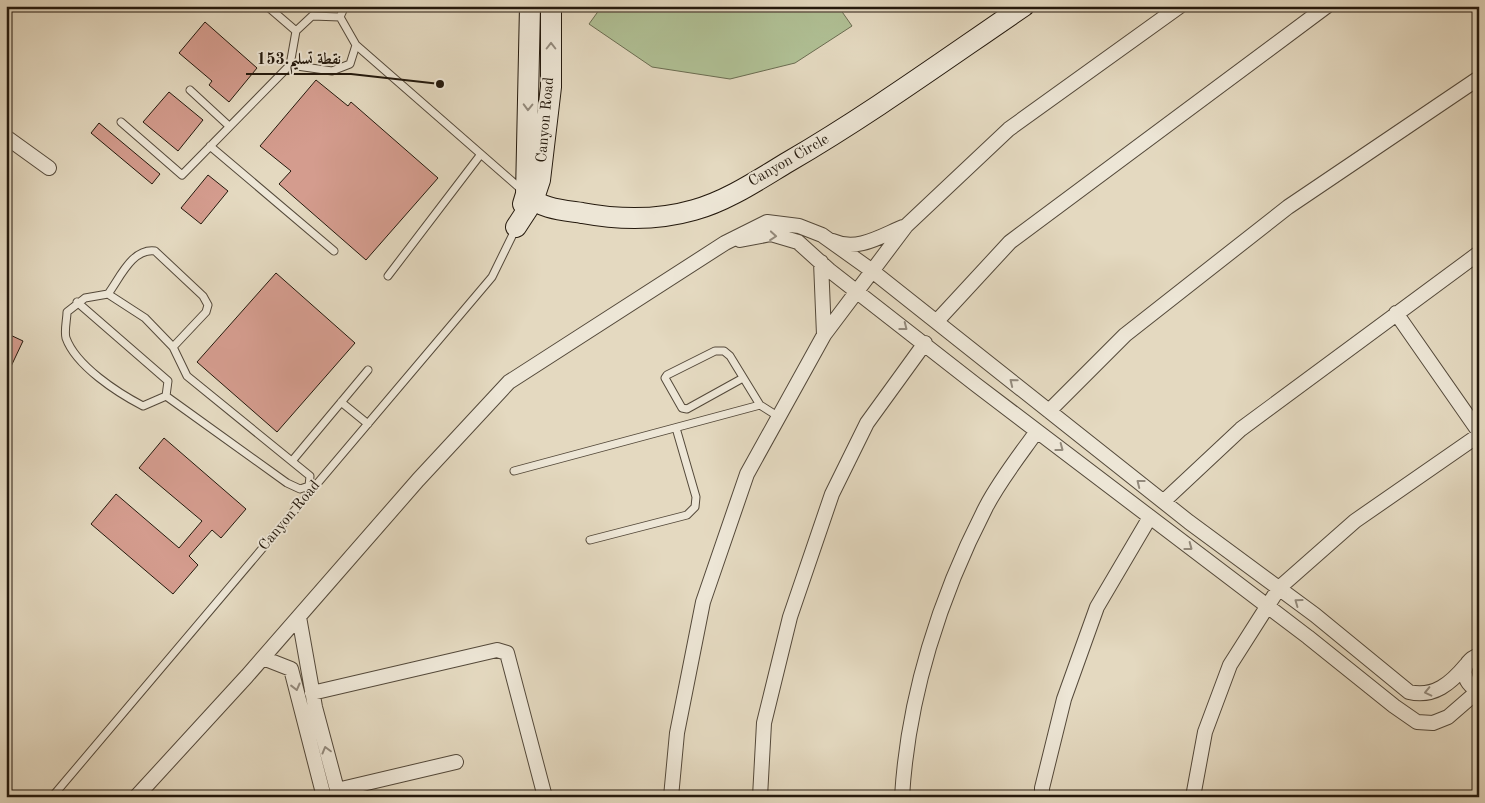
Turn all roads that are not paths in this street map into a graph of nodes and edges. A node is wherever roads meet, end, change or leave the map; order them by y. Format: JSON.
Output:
{"nodes":[{"id":1,"x":267,"y":6,"type":"edge"},
{"id":2,"x":345,"y":6,"type":"edge"},
{"id":3,"x":530,"y":6,"type":"edge"},
{"id":4,"x":551,"y":6,"type":"edge"},
{"id":5,"x":1024,"y":6,"type":"edge"},
{"id":6,"x":1180,"y":6,"type":"edge"},
{"id":7,"x":1327,"y":6,"type":"edge"},
{"id":8,"x":340,"y":17,"type":"junction"},
{"id":9,"x":296,"y":31,"type":"junction"},
{"id":10,"x":356,"y":45,"type":"junction"},
{"id":11,"x":290,"y":65,"type":"junction"},
{"id":12,"x":1479,"y":78,"type":"edge"},
{"id":13,"x":190,"y":90,"type":"dead end"},
{"id":14,"x":121,"y":122,"type":"dead end"},
{"id":15,"x":230,"y":126,"type":"junction"},
{"id":16,"x":6,"y":136,"type":"edge"},
{"id":17,"x":210,"y":146,"type":"junction"},
{"id":18,"x":481,"y":154,"type":"junction"},
{"id":19,"x":49,"y":168,"type":"dead end"},
{"id":20,"x":530,"y":198,"type":"junction"},
{"id":21,"x":906,"y":226,"type":"junction"},
{"id":22,"x":516,"y":228,"type":"joint"},
{"id":23,"x":822,"y":236,"type":"junction"},
{"id":24,"x":725,"y":242,"type":"junction"},
{"id":25,"x":334,"y":251,"type":"dead end"},
{"id":26,"x":1479,"y":253,"type":"edge"},
{"id":27,"x":820,"y":262,"type":"junction"},
{"id":28,"x":871,"y":270,"type":"junction"},
{"id":29,"x":388,"y":276,"type":"dead end"},
{"id":30,"x":856,"y":289,"type":"junction"},
{"id":31,"x":108,"y":294,"type":"junction"},
{"id":32,"x":77,"y":302,"type":"junction"},
{"id":33,"x":1396,"y":313,"type":"junction"},
{"id":34,"x":937,"y":321,"type":"junction"},
{"id":35,"x":824,"y":335,"type":"junction"},
{"id":36,"x":925,"y":343,"type":"junction"},
{"id":37,"x":173,"y":347,"type":"junction"},
{"id":38,"x":368,"y":370,"type":"dead end"},
{"id":39,"x":743,"y":378,"type":"junction"},
{"id":40,"x":166,"y":396,"type":"junction"},
{"id":41,"x":341,"y":402,"type":"junction"},
{"id":42,"x":760,"y":405,"type":"junction"},
{"id":43,"x":1049,"y":411,"type":"junction"},
{"id":44,"x":780,"y":418,"type":"junction"},
{"id":45,"x":368,"y":424,"type":"junction"},
{"id":46,"x":676,"y":428,"type":"junction"},
{"id":47,"x":1037,"y":430,"type":"junction"},
{"id":48,"x":1479,"y":433,"type":"edge"},
{"id":49,"x":292,"y":461,"type":"junction"},
{"id":50,"x":514,"y":471,"type":"dead end"},
{"id":51,"x":310,"y":476,"type":"junction"},
{"id":52,"x":318,"y":483,"type":"junction"},
{"id":53,"x":300,"y":489,"type":"junction"},
{"id":54,"x":308,"y":495,"type":"junction"},
{"id":55,"x":1164,"y":501,"type":"junction"},
{"id":56,"x":1150,"y":517,"type":"junction"},
{"id":57,"x":590,"y":540,"type":"dead end"},
{"id":58,"x":1279,"y":588,"type":"junction"},
{"id":59,"x":1268,"y":606,"type":"junction"},
{"id":60,"x":299,"y":617,"type":"junction"},
{"id":61,"x":1479,"y":655,"type":"edge"},
{"id":62,"x":263,"y":658,"type":"junction"},
{"id":63,"x":1466,"y":664,"type":"junction"},
{"id":64,"x":1478,"y":691,"type":"edge"},
{"id":65,"x":312,"y":693,"type":"junction"},
{"id":66,"x":456,"y":762,"type":"dead end"},
{"id":67,"x":338,"y":793,"type":"edge"},
{"id":68,"x":52,"y":797,"type":"edge"},
{"id":69,"x":136,"y":797,"type":"edge"},
{"id":70,"x":324,"y":797,"type":"edge"},
{"id":71,"x":545,"y":797,"type":"edge"},
{"id":72,"x":671,"y":797,"type":"edge"},
{"id":73,"x":760,"y":797,"type":"edge"},
{"id":74,"x":902,"y":797,"type":"edge"},
{"id":75,"x":1042,"y":797,"type":"edge"},
{"id":76,"x":1193,"y":797,"type":"edge"}],
"edges":[{"from":1,"to":9,"type":"lane"},
{"from":2,"to":8,"type":"lane"},
{"from":3,"to":20,"type":"main road","name":"Canyon Road","one_way":true},
{"from":20,"to":4,"type":"main road","name":"Canyon Road","one_way":true},
{"from":5,"to":20,"type":"main road","name":"Canyon Circle"},
{"from":6,"to":21,"type":"street"},
{"from":7,"to":34,"type":"street"},
{"from":8,"to":9,"type":"lane"},
{"from":8,"to":10,"type":"lane"},
{"from":9,"to":11,"type":"lane"},
{"from":10,"to":11,"type":"lane"},
{"from":10,"to":18,"type":"lane"},
{"from":11,"to":15,"type":"lane"},
{"from":12,"to":43,"type":"street"},
{"from":13,"to":15,"type":"lane"},
{"from":14,"to":17,"type":"lane"},
{"from":15,"to":17,"type":"lane"},
{"from":16,"to":19,"type":"street"},
{"from":17,"to":25,"type":"lane"},
{"from":18,"to":20,"type":"lane"},
{"from":18,"to":29,"type":"lane"},
{"from":20,"to":22,"type":"main road","name":"Canyon Road"},
{"from":21,"to":23,"type":"street"},
{"from":21,"to":28,"type":"street"},
{"from":22,"to":45,"type":"lane","name":"Canyon Road"},
{"from":23,"to":24,"type":"street"},
{"from":23,"to":28,"type":"street"},
{"from":24,"to":27,"type":"street","one_way":true},
{"from":24,"to":60,"type":"street"},
{"from":26,"to":33,"type":"street"},
{"from":27,"to":30,"type":"street"},
{"from":27,"to":35,"type":"street"},
{"from":28,"to":30,"type":"street"},
{"from":28,"to":34,"type":"street"},
{"from":30,"to":35,"type":"street"},
{"from":30,"to":36,"type":"street","one_way":true},
{"from":31,"to":32,"type":"lane"},
{"from":31,"to":37,"type":"lane"},
{"from":31,"to":37,"type":"lane"},
{"from":32,"to":40,"type":"lane"},
{"from":32,"to":40,"type":"lane"},
{"from":33,"to":48,"type":"street"},
{"from":33,"to":55,"type":"street"},
{"from":43,"to":34,"type":"street","one_way":true},
{"from":35,"to":44,"type":"street"},
{"from":36,"to":47,"type":"street"},
{"from":36,"to":73,"type":"street"},
{"from":37,"to":49,"type":"lane"},
{"from":38,"to":41,"type":"lane"},
{"from":39,"to":39,"type":"lane"},
{"from":39,"to":42,"type":"lane"},
{"from":40,"to":53,"type":"lane"},
{"from":41,"to":45,"type":"lane"},
{"from":41,"to":49,"type":"lane"},
{"from":42,"to":44,"type":"lane"},
{"from":42,"to":46,"type":"lane"},
{"from":55,"to":43,"type":"street","one_way":true},
{"from":44,"to":72,"type":"street"},
{"from":45,"to":52,"type":"lane","name":"Canyon Road"},
{"from":46,"to":50,"type":"lane"},
{"from":46,"to":57,"type":"lane"},
{"from":47,"to":56,"type":"street","one_way":true},
{"from":47,"to":74,"type":"street"},
{"from":48,"to":58,"type":"street"},
{"from":49,"to":51,"type":"lane"},
{"from":51,"to":52,"type":"lane"},
{"from":51,"to":53,"type":"lane"},
{"from":52,"to":54,"type":"lane","name":"Canyon Road"},
{"from":53,"to":54,"type":"lane"},
{"from":54,"to":68,"type":"lane","name":"Canyon Road"},
{"from":55,"to":58,"type":"street"},
{"from":56,"to":59,"type":"street","one_way":true},
{"from":56,"to":75,"type":"street"},
{"from":58,"to":59,"type":"street"},
{"from":63,"to":58,"type":"street","one_way":true},
{"from":59,"to":64,"type":"street"},
{"from":59,"to":76,"type":"street"},
{"from":60,"to":62,"type":"street"},
{"from":60,"to":65,"type":"street"},
{"from":61,"to":63,"type":"street"},
{"from":62,"to":69,"type":"street"},
{"from":62,"to":70,"type":"street","one_way":true},
{"from":63,"to":64,"type":"street"},
{"from":67,"to":65,"type":"street","one_way":true},
{"from":65,"to":71,"type":"street"},
{"from":66,"to":67,"type":"street"}]}
